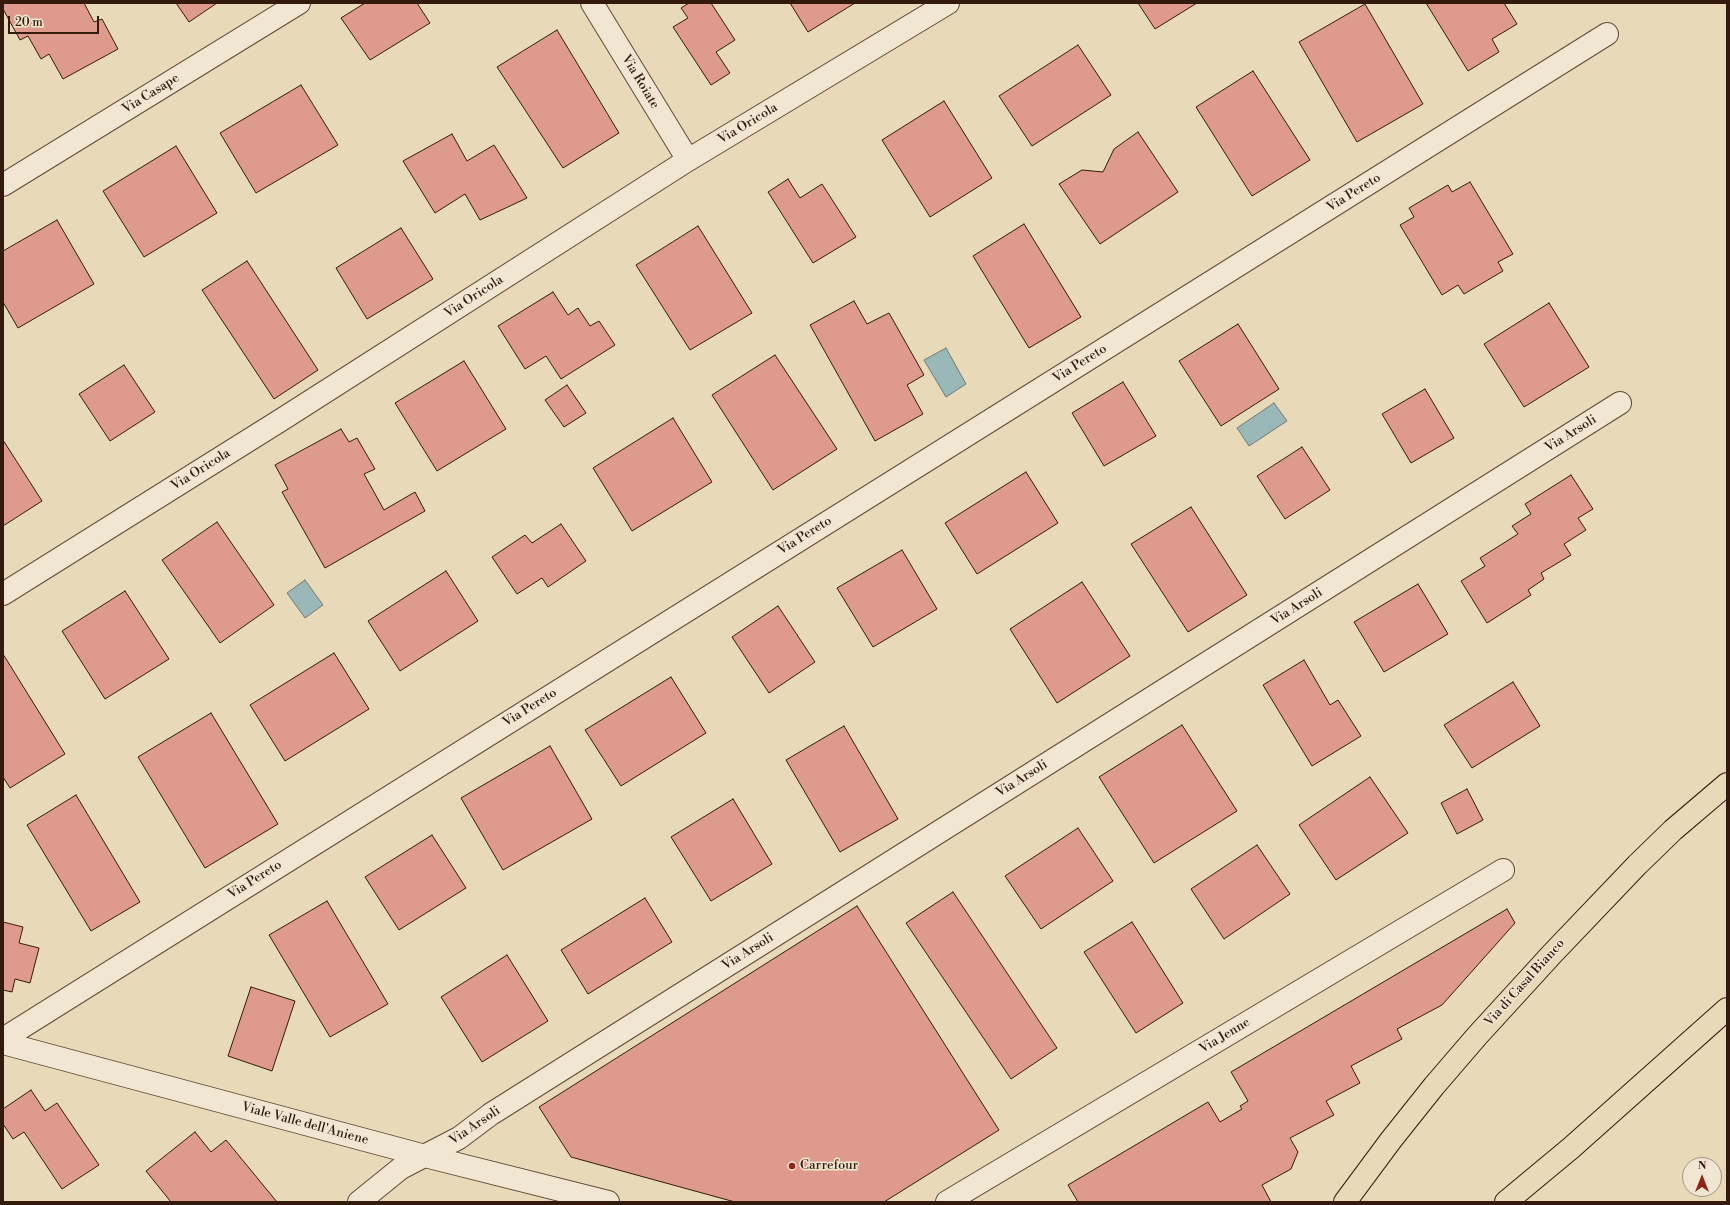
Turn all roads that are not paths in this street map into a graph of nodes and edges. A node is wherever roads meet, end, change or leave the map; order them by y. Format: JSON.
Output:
{"nodes":[{"id":1,"x":592,"y":3,"type":"edge"},
{"id":2,"x":948,"y":3,"type":"edge"},
{"id":3,"x":295,"y":4,"type":"edge"},
{"id":4,"x":1607,"y":34,"type":"dead end"},
{"id":5,"x":688,"y":160,"type":"junction"},
{"id":6,"x":3,"y":185,"type":"edge"},
{"id":7,"x":1620,"y":403,"type":"dead end"},
{"id":8,"x":3,"y":594,"type":"edge"},
{"id":9,"x":1727,"y":784,"type":"edge"},
{"id":10,"x":1503,"y":870,"type":"dead end"},
{"id":11,"x":1727,"y":1009,"type":"edge"},
{"id":12,"x":3,"y":1039,"type":"edge"},
{"id":13,"x":3,"y":1042,"type":"edge"},
{"id":14,"x":425,"y":1156,"type":"junction"},
{"id":15,"x":359,"y":1202,"type":"edge"},
{"id":16,"x":608,"y":1202,"type":"edge"},
{"id":17,"x":947,"y":1202,"type":"edge"},
{"id":18,"x":1345,"y":1202,"type":"edge"},
{"id":19,"x":1506,"y":1202,"type":"edge"}],
"edges":[{"from":1,"to":5,"type":"street","name":"Via Roiate"},
{"from":2,"to":5,"type":"street","name":"Via Oricola"},
{"from":3,"to":6,"type":"street","name":"Via Casape"},
{"from":4,"to":12,"type":"street","name":"Via Pereto"},
{"from":5,"to":8,"type":"street","name":"Via Oricola"},
{"from":7,"to":14,"type":"street","name":"Via Arsoli"},
{"from":9,"to":18,"type":"main road","name":"Via di Casal Bianco"},
{"from":10,"to":17,"type":"street","name":"Via Jenne"},
{"from":11,"to":19,"type":"main road"},
{"from":13,"to":14,"type":"street","name":"Viale Valle dell'Aniene"},
{"from":14,"to":15,"type":"street","name":"Via Arsoli"},
{"from":14,"to":16,"type":"street","name":"Viale Valle dell'Aniene"}]}
